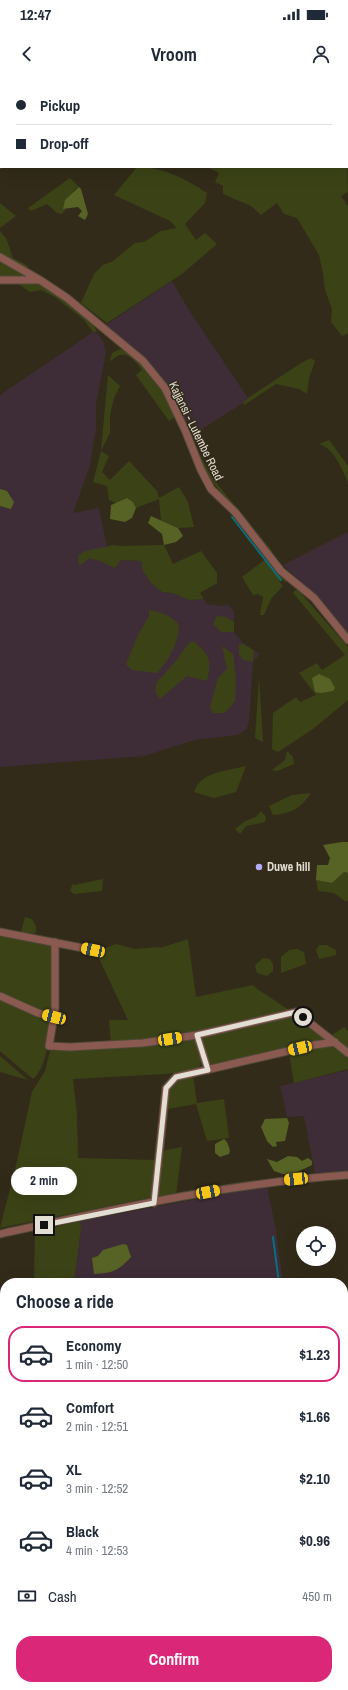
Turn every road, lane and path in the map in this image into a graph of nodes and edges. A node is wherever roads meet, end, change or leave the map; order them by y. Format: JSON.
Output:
{"nodes":[{"id":1,"x":0,"y":257,"type":"edge"},
{"id":2,"x":0,"y":280,"type":"edge"},
{"id":3,"x":40,"y":280,"type":"junction"},
{"id":4,"x":348,"y":640,"type":"edge"},
{"id":5,"x":0,"y":932,"type":"edge"},
{"id":6,"x":55,"y":942,"type":"junction"},
{"id":7,"x":93,"y":950,"type":"dead end"},
{"id":8,"x":0,"y":996,"type":"edge"},
{"id":9,"x":54,"y":1017,"type":"junction"},
{"id":10,"x":197,"y":1035,"type":"junction"},
{"id":11,"x":335,"y":1042,"type":"junction"},
{"id":12,"x":348,"y":1053,"type":"edge"},
{"id":13,"x":208,"y":1070,"type":"junction"},
{"id":14,"x":348,"y":1175,"type":"edge"},
{"id":15,"x":154,"y":1203,"type":"junction"},
{"id":16,"x":0,"y":1234,"type":"edge"}],
"edges":[{"from":1,"to":3,"type":"street","name":"Kajjansi - Lutembe Road"},
{"from":2,"to":3,"type":"street"},
{"from":3,"to":4,"type":"street","name":"Kajjansi - Lutembe Road"},
{"from":5,"to":6,"type":"street"},
{"from":6,"to":7,"type":"street"},
{"from":6,"to":9,"type":"street"},
{"from":8,"to":9,"type":"street"},
{"from":9,"to":10,"type":"street"},
{"from":10,"to":11,"type":"street"},
{"from":10,"to":13,"type":"street"},
{"from":11,"to":12,"type":"street"},
{"from":11,"to":13,"type":"street"},
{"from":13,"to":15,"type":"street"},
{"from":14,"to":15,"type":"street"},
{"from":15,"to":16,"type":"street"}]}
